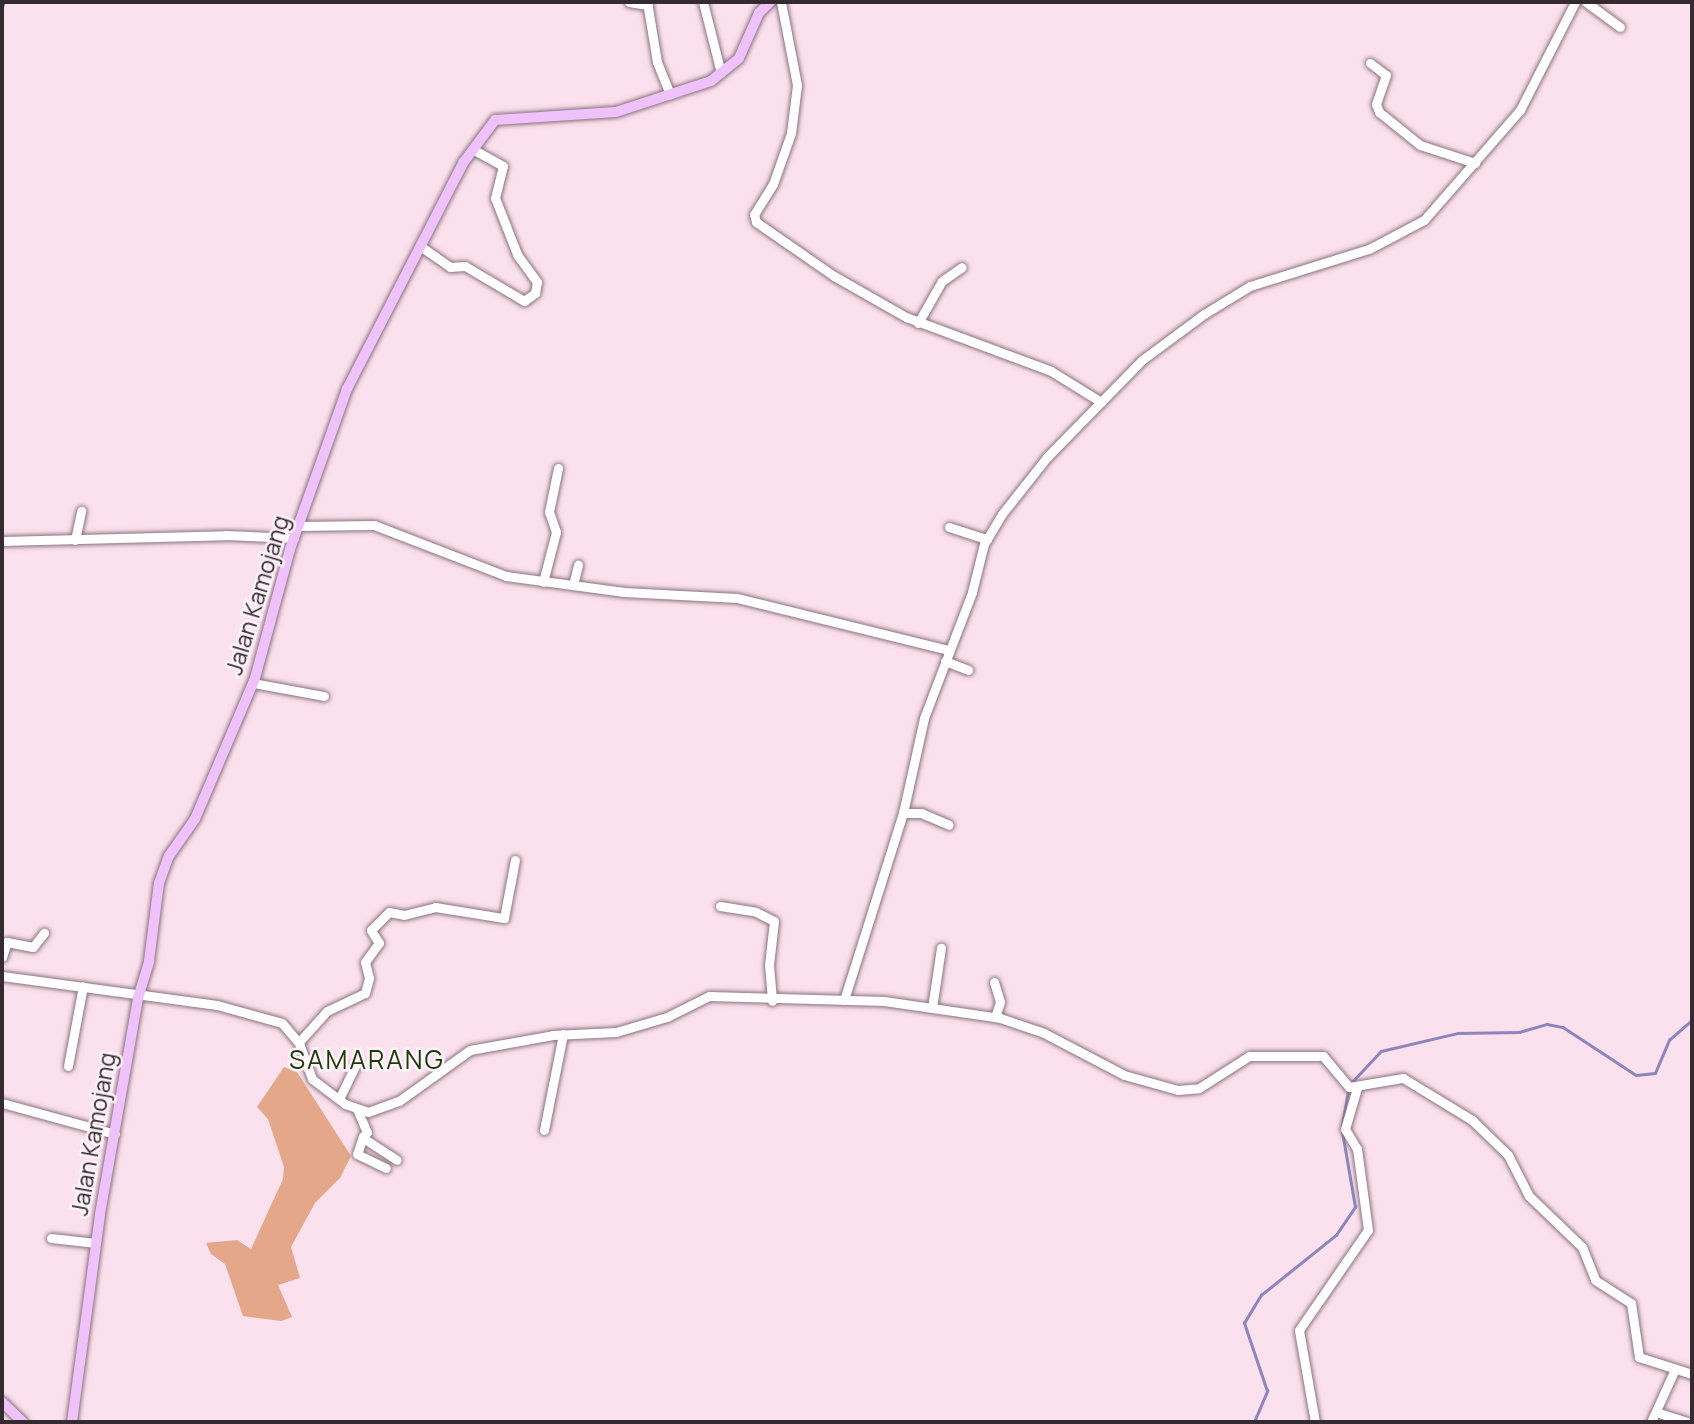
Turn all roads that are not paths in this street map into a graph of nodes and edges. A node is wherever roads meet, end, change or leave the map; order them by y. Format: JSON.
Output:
{"nodes":[{"id":1,"x":629,"y":2,"type":"edge"},
{"id":2,"x":703,"y":2,"type":"edge"},
{"id":3,"x":770,"y":2,"type":"edge"},
{"id":4,"x":781,"y":2,"type":"edge"},
{"id":5,"x":1575,"y":2,"type":"edge"},
{"id":6,"x":1586,"y":2,"type":"edge"},
{"id":7,"x":647,"y":3,"type":"edge"},
{"id":8,"x":1620,"y":27,"type":"dead end"},
{"id":9,"x":1370,"y":63,"type":"dead end"},
{"id":10,"x":721,"y":73,"type":"junction"},
{"id":11,"x":670,"y":94,"type":"junction"},
{"id":12,"x":472,"y":149,"type":"junction"},
{"id":13,"x":1475,"y":163,"type":"junction"},
{"id":14,"x":423,"y":248,"type":"junction"},
{"id":15,"x":962,"y":267,"type":"dead end"},
{"id":16,"x":918,"y":323,"type":"junction"},
{"id":17,"x":1101,"y":402,"type":"junction"},
{"id":18,"x":558,"y":468,"type":"dead end"},
{"id":19,"x":80,"y":510,"type":"dead end"},
{"id":20,"x":298,"y":526,"type":"junction"},
{"id":21,"x":949,"y":527,"type":"dead end"},
{"id":22,"x":293,"y":538,"type":"junction"},
{"id":23,"x":987,"y":539,"type":"junction"},
{"id":24,"x":75,"y":540,"type":"junction"},
{"id":25,"x":2,"y":541,"type":"edge"},
{"id":26,"x":578,"y":565,"type":"dead end"},
{"id":27,"x":542,"y":582,"type":"junction"},
{"id":28,"x":573,"y":585,"type":"junction"},
{"id":29,"x":948,"y":650,"type":"junction"},
{"id":30,"x":945,"y":661,"type":"junction"},
{"id":31,"x":968,"y":670,"type":"dead end"},
{"id":32,"x":253,"y":683,"type":"junction"},
{"id":33,"x":324,"y":696,"type":"dead end"},
{"id":34,"x":903,"y":813,"type":"junction"},
{"id":35,"x":949,"y":825,"type":"dead end"},
{"id":36,"x":515,"y":860,"type":"dead end"},
{"id":37,"x":720,"y":906,"type":"dead end"},
{"id":38,"x":44,"y":933,"type":"dead end"},
{"id":39,"x":940,"y":948,"type":"dead end"},
{"id":40,"x":2,"y":957,"type":"edge"},
{"id":41,"x":2,"y":976,"type":"edge"},
{"id":42,"x":994,"y":982,"type":"dead end"},
{"id":43,"x":83,"y":986,"type":"junction"},
{"id":44,"x":139,"y":994,"type":"junction"},
{"id":45,"x":844,"y":1000,"type":"junction"},
{"id":46,"x":772,"y":1001,"type":"junction"},
{"id":47,"x":932,"y":1008,"type":"junction"},
{"id":48,"x":995,"y":1017,"type":"junction"},
{"id":49,"x":563,"y":1034,"type":"junction"},
{"id":50,"x":299,"y":1042,"type":"junction"},
{"id":51,"x":356,"y":1064,"type":"dead end"},
{"id":52,"x":68,"y":1066,"type":"dead end"},
{"id":53,"x":1353,"y":1087,"type":"junction"},
{"id":54,"x":339,"y":1099,"type":"junction"},
{"id":55,"x":2,"y":1103,"type":"edge"},
{"id":56,"x":357,"y":1109,"type":"junction"},
{"id":57,"x":544,"y":1130,"type":"dead end"},
{"id":58,"x":115,"y":1134,"type":"junction"},
{"id":59,"x":363,"y":1136,"type":"junction"},
{"id":60,"x":397,"y":1160,"type":"dead end"},
{"id":61,"x":386,"y":1168,"type":"dead end"},
{"id":62,"x":51,"y":1238,"type":"dead end"},
{"id":63,"x":96,"y":1242,"type":"junction"},
{"id":64,"x":1675,"y":1369,"type":"junction"},
{"id":65,"x":1692,"y":1374,"type":"edge"},
{"id":66,"x":2,"y":1402,"type":"edge"},
{"id":67,"x":1656,"y":1412,"type":"junction"},
{"id":68,"x":23,"y":1422,"type":"edge"},
{"id":69,"x":72,"y":1422,"type":"edge"},
{"id":70,"x":1315,"y":1422,"type":"edge"},
{"id":71,"x":1651,"y":1422,"type":"edge"},
{"id":72,"x":1686,"y":1422,"type":"edge"}],
"edges":[{"from":1,"to":7,"type":"street"},
{"from":2,"to":10,"type":"street"},
{"from":3,"to":10,"type":"main road","name":"Jalan Kamojang"},
{"from":4,"to":16,"type":"street"},
{"from":5,"to":13,"type":"street"},
{"from":6,"to":8,"type":"street"},
{"from":7,"to":11,"type":"street"},
{"from":9,"to":13,"type":"street"},
{"from":10,"to":11,"type":"main road","name":"Jalan Kamojang"},
{"from":11,"to":12,"type":"main road","name":"Jalan Kamojang"},
{"from":12,"to":14,"type":"main road","name":"Jalan Kamojang"},
{"from":12,"to":14,"type":"street"},
{"from":13,"to":17,"type":"street"},
{"from":14,"to":20,"type":"main road","name":"Jalan Kamojang"},
{"from":15,"to":16,"type":"street"},
{"from":16,"to":17,"type":"street"},
{"from":17,"to":23,"type":"street"},
{"from":18,"to":27,"type":"street"},
{"from":19,"to":24,"type":"street"},
{"from":20,"to":22,"type":"main road","name":"Jalan Kamojang"},
{"from":20,"to":27,"type":"street"},
{"from":21,"to":23,"type":"street"},
{"from":22,"to":24,"type":"street"},
{"from":22,"to":32,"type":"main road","name":"Jalan Kamojang"},
{"from":23,"to":29,"type":"street"},
{"from":24,"to":25,"type":"street"},
{"from":26,"to":28,"type":"street"},
{"from":27,"to":28,"type":"street"},
{"from":28,"to":29,"type":"street"},
{"from":29,"to":30,"type":"street"},
{"from":30,"to":31,"type":"street"},
{"from":30,"to":34,"type":"street"},
{"from":32,"to":33,"type":"street"},
{"from":32,"to":44,"type":"main road","name":"Jalan Kamojang"},
{"from":34,"to":35,"type":"street"},
{"from":34,"to":45,"type":"street"},
{"from":36,"to":50,"type":"street"},
{"from":37,"to":46,"type":"street"},
{"from":38,"to":40,"type":"street"},
{"from":39,"to":47,"type":"street"},
{"from":41,"to":43,"type":"street"},
{"from":42,"to":48,"type":"street"},
{"from":43,"to":44,"type":"street"},
{"from":43,"to":52,"type":"street"},
{"from":44,"to":50,"type":"street"},
{"from":44,"to":58,"type":"main road","name":"Jalan Kamojang"},
{"from":45,"to":46,"type":"street"},
{"from":45,"to":47,"type":"street"},
{"from":46,"to":49,"type":"street"},
{"from":47,"to":48,"type":"street"},
{"from":48,"to":53,"type":"street"},
{"from":49,"to":56,"type":"street"},
{"from":49,"to":57,"type":"street"},
{"from":50,"to":54,"type":"street"},
{"from":51,"to":54,"type":"street"},
{"from":53,"to":64,"type":"street"},
{"from":53,"to":70,"type":"street"},
{"from":54,"to":56,"type":"street"},
{"from":55,"to":58,"type":"street"},
{"from":56,"to":59,"type":"street"},
{"from":58,"to":63,"type":"main road","name":"Jalan Kamojang"},
{"from":59,"to":60,"type":"street"},
{"from":59,"to":61,"type":"street"},
{"from":62,"to":63,"type":"street"},
{"from":63,"to":69,"type":"main road","name":"Jalan Kamojang"},
{"from":64,"to":65,"type":"street"},
{"from":64,"to":67,"type":"street"},
{"from":66,"to":68,"type":"main road"},
{"from":67,"to":71,"type":"street"},
{"from":67,"to":72,"type":"street"}]}
